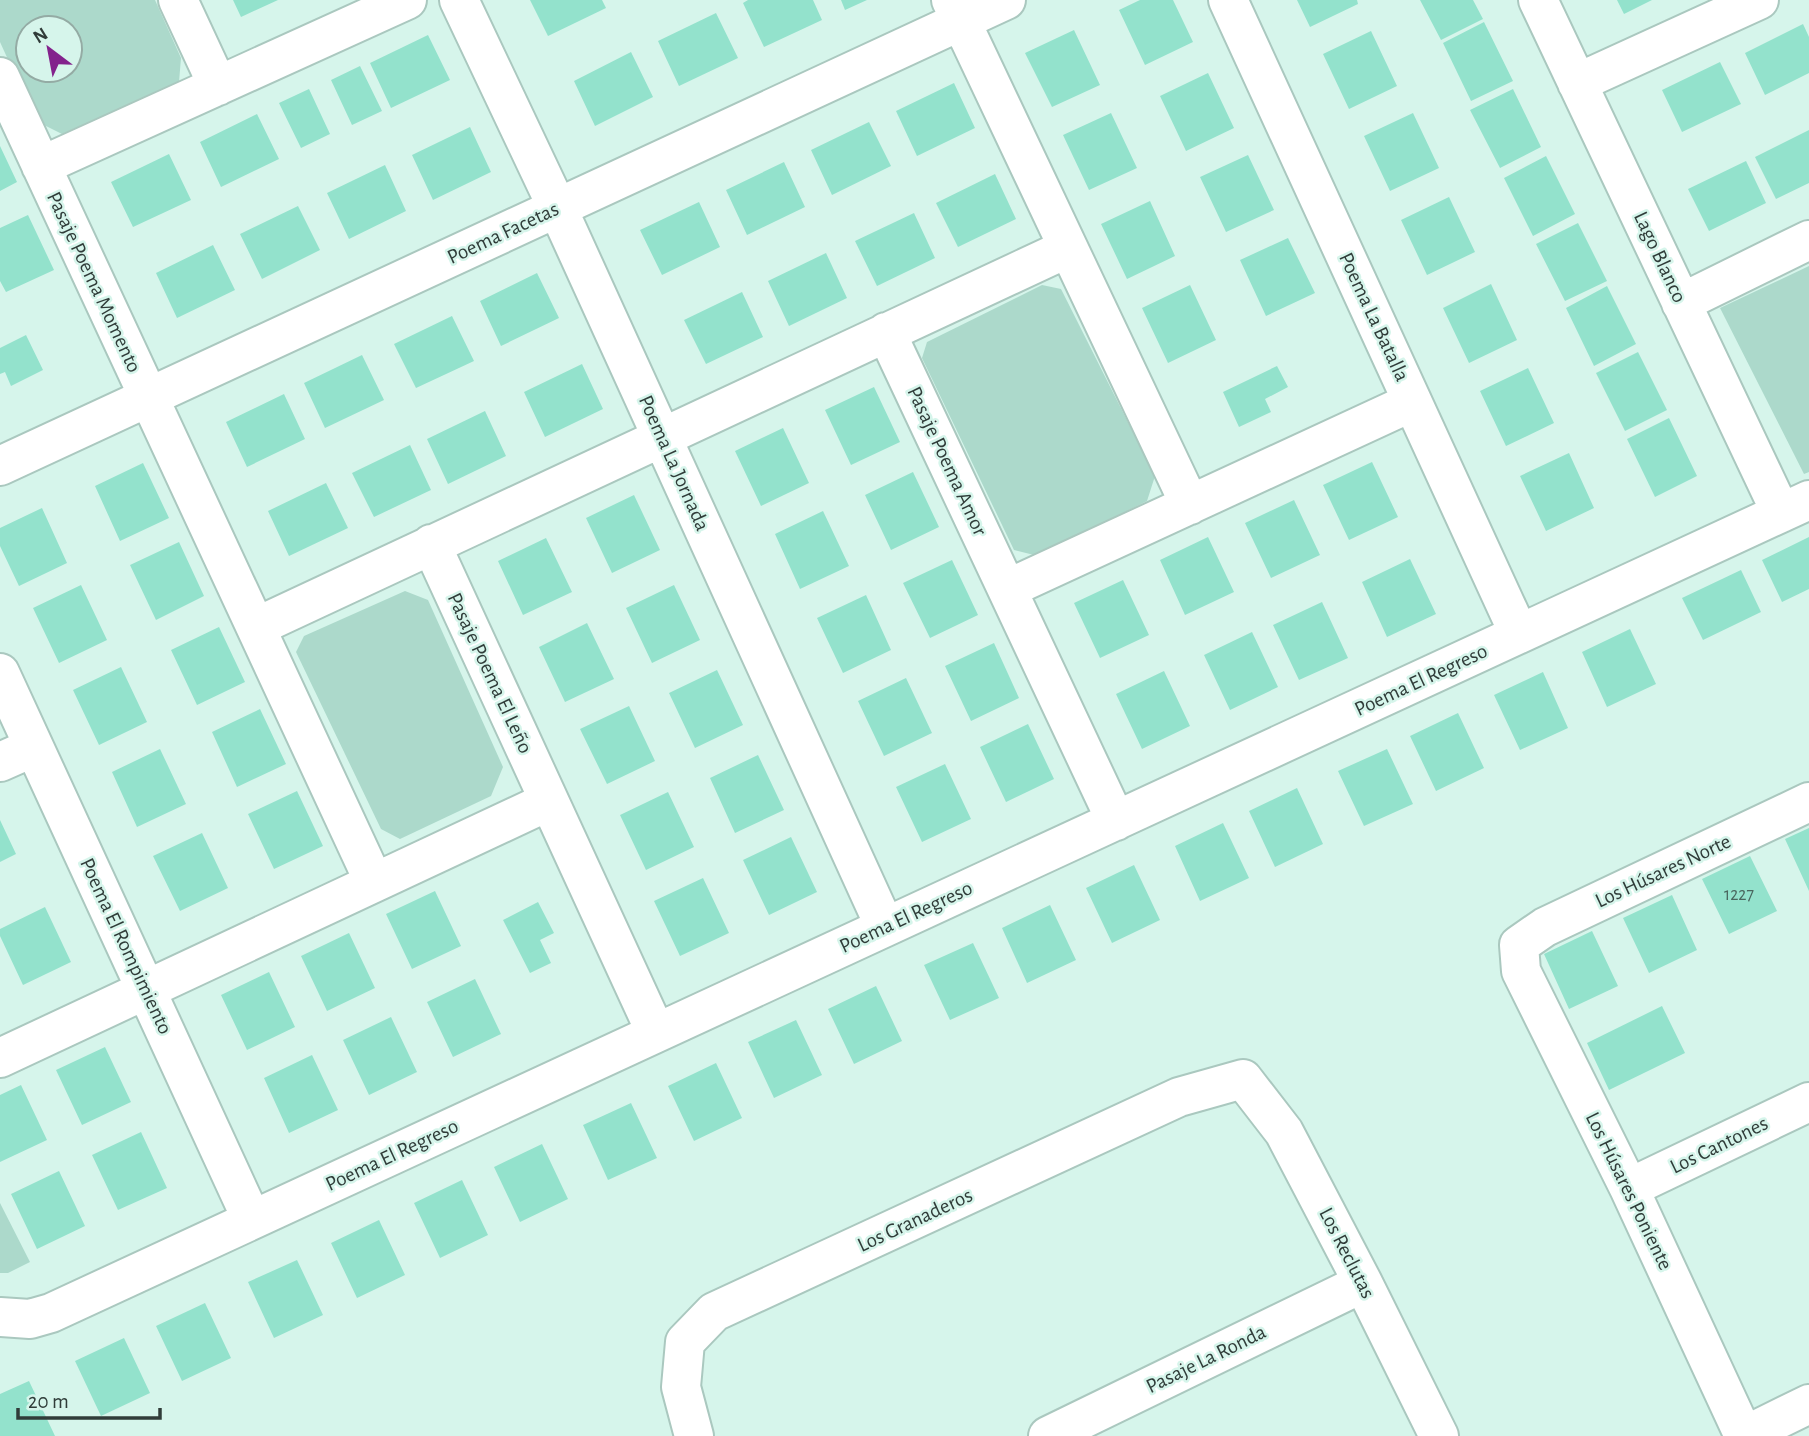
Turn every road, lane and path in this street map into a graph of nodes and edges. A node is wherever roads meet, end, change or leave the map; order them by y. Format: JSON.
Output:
{"nodes":[{"id":1,"x":178,"y":0,"type":"edge"},
{"id":2,"x":407,"y":0,"type":"edge"},
{"id":3,"x":459,"y":0,"type":"edge"},
{"id":4,"x":1006,"y":0,"type":"edge"},
{"id":5,"x":1228,"y":0,"type":"edge"},
{"id":6,"x":1538,"y":0,"type":"edge"},
{"id":7,"x":1759,"y":0,"type":"edge"},
{"id":8,"x":956,"y":10,"type":"edge"},
{"id":9,"x":0,"y":77,"type":"edge"},
{"id":10,"x":1577,"y":83,"type":"junction"},
{"id":11,"x":218,"y":86,"type":"junction"},
{"id":12,"x":41,"y":166,"type":"junction"},
{"id":13,"x":557,"y":207,"type":"junction"},
{"id":14,"x":1809,"y":240,"type":"edge"},
{"id":15,"x":1068,"y":248,"type":"junction"},
{"id":16,"x":1681,"y":303,"type":"junction"},
{"id":17,"x":886,"y":332,"type":"junction"},
{"id":18,"x":148,"y":398,"type":"junction"},
{"id":19,"x":1412,"y":402,"type":"junction"},
{"id":20,"x":662,"y":436,"type":"junction"},
{"id":21,"x":0,"y":466,"type":"edge"},
{"id":22,"x":1189,"y":505,"type":"junction"},
{"id":23,"x":1795,"y":507,"type":"edge"},
{"id":24,"x":431,"y":544,"type":"junction"},
{"id":25,"x":1007,"y":589,"type":"junction"},
{"id":26,"x":256,"y":627,"type":"junction"},
{"id":27,"x":1520,"y":634,"type":"junction"},
{"id":28,"x":0,"y":673,"type":"edge"},
{"id":29,"x":34,"y":747,"type":"junction"},
{"id":30,"x":0,"y":762,"type":"edge"},
{"id":31,"x":549,"y":801,"type":"junction"},
{"id":32,"x":1809,"y":802,"type":"edge"},
{"id":33,"x":1116,"y":821,"type":"junction"},
{"id":34,"x":374,"y":882,"type":"junction"},
{"id":35,"x":885,"y":927,"type":"junction"},
{"id":36,"x":1519,"y":945,"type":"joint"},
{"id":37,"x":146,"y":989,"type":"junction"},
{"id":38,"x":656,"y":1033,"type":"junction"},
{"id":39,"x":0,"y":1058,"type":"edge"},
{"id":40,"x":1243,"y":1079,"type":"joint"},
{"id":41,"x":1809,"y":1102,"type":"edge"},
{"id":42,"x":1629,"y":1188,"type":"junction"},
{"id":43,"x":252,"y":1220,"type":"junction"},
{"id":44,"x":1363,"y":1283,"type":"junction"},
{"id":45,"x":0,"y":1317,"type":"edge"},
{"id":46,"x":1809,"y":1404,"type":"edge"},
{"id":47,"x":694,"y":1436,"type":"edge"},
{"id":48,"x":1048,"y":1436,"type":"edge"},
{"id":49,"x":1438,"y":1436,"type":"edge"},
{"id":50,"x":1744,"y":1436,"type":"edge"}],
"edges":[{"from":1,"to":11,"type":"street"},
{"from":2,"to":11,"type":"street","name":"Pasaje Poema Momento"},
{"from":3,"to":13,"type":"street","name":"Poema La Jornada"},
{"from":4,"to":8,"type":"street","name":"Poema Facetas"},
{"from":5,"to":19,"type":"street","name":"Poema La Batalla"},
{"from":6,"to":10,"type":"street","name":"Lago Blanco"},
{"from":7,"to":10,"type":"street"},
{"from":8,"to":13,"type":"street","name":"Poema Facetas"},
{"from":8,"to":15,"type":"street"},
{"from":9,"to":12,"type":"street","name":"Pasaje Poema Momento"},
{"from":10,"to":16,"type":"street","name":"Lago Blanco"},
{"from":11,"to":12,"type":"street","name":"Pasaje Poema Momento"},
{"from":12,"to":18,"type":"street","name":"Pasaje Poema Momento"},
{"from":13,"to":18,"type":"street","name":"Poema Facetas"},
{"from":13,"to":20,"type":"street","name":"Poema La Jornada"},
{"from":14,"to":16,"type":"street"},
{"from":15,"to":17,"type":"street"},
{"from":15,"to":22,"type":"street"},
{"from":16,"to":23,"type":"street","name":"Lago Blanco"},
{"from":17,"to":20,"type":"street"},
{"from":17,"to":25,"type":"street","name":"Pasaje Poema Amor"},
{"from":18,"to":21,"type":"street","name":"Poema Facetas"},
{"from":18,"to":26,"type":"street"},
{"from":19,"to":22,"type":"street"},
{"from":19,"to":27,"type":"street","name":"Poema La Batalla"},
{"from":20,"to":24,"type":"street"},
{"from":20,"to":35,"type":"street","name":"Poema La Jornada"},
{"from":22,"to":25,"type":"street"},
{"from":23,"to":27,"type":"street","name":"Poema El Regreso"},
{"from":24,"to":26,"type":"street"},
{"from":24,"to":31,"type":"street","name":"Pasaje Poema El Leño"},
{"from":25,"to":33,"type":"street","name":"Pasaje Poema Amor"},
{"from":26,"to":34,"type":"street"},
{"from":27,"to":33,"type":"street","name":"Poema El Regreso"},
{"from":28,"to":29,"type":"street","name":"Poema El Rompimiento"},
{"from":29,"to":30,"type":"street"},
{"from":29,"to":37,"type":"street","name":"Poema El Rompimiento"},
{"from":31,"to":34,"type":"street"},
{"from":31,"to":38,"type":"street","name":"Pasaje Poema El Leño"},
{"from":32,"to":36,"type":"street","name":"Los Húsares Norte"},
{"from":33,"to":35,"type":"street","name":"Poema El Regreso"},
{"from":34,"to":37,"type":"street"},
{"from":35,"to":38,"type":"street","name":"Poema El Regreso"},
{"from":36,"to":42,"type":"street","name":"Los Húsares Poniente"},
{"from":37,"to":39,"type":"street"},
{"from":37,"to":43,"type":"street","name":"Poema El Rompimiento"},
{"from":38,"to":43,"type":"street","name":"Poema El Regreso"},
{"from":40,"to":44,"type":"street","name":"Los Reclutas"},
{"from":40,"to":47,"type":"street","name":"Los Granaderos"},
{"from":41,"to":42,"type":"street","name":"Los Cantones"},
{"from":42,"to":50,"type":"street","name":"Los Húsares Poniente"},
{"from":43,"to":45,"type":"street","name":"Poema El Regreso"},
{"from":44,"to":48,"type":"street","name":"Pasaje La Ronda"},
{"from":44,"to":49,"type":"street","name":"Los Reclutas"},
{"from":46,"to":50,"type":"street"}]}
